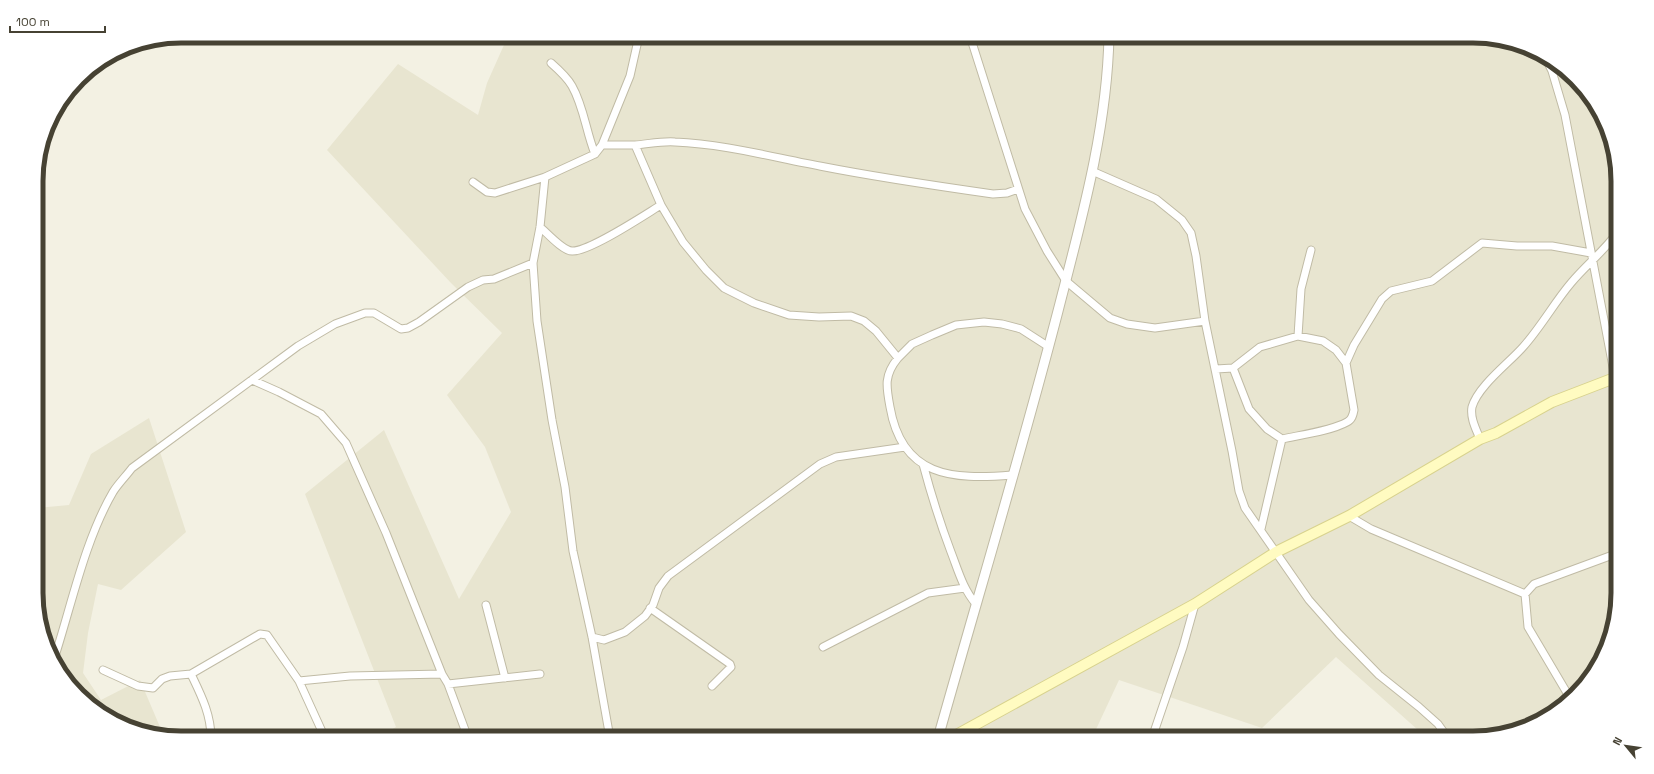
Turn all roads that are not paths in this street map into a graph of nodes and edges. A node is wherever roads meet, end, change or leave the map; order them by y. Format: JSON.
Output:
{"nodes":[{"id":1,"x":637,"y":43,"type":"edge"},
{"id":2,"x":972,"y":43,"type":"edge"},
{"id":3,"x":1110,"y":43,"type":"edge"},
{"id":4,"x":551,"y":63,"type":"dead end"},
{"id":5,"x":1549,"y":65,"type":"edge"},
{"id":6,"x":602,"y":145,"type":"junction"},
{"id":7,"x":635,"y":145,"type":"junction"},
{"id":8,"x":595,"y":154,"type":"junction"},
{"id":9,"x":1092,"y":171,"type":"junction"},
{"id":10,"x":545,"y":177,"type":"junction"},
{"id":11,"x":473,"y":182,"type":"dead end"},
{"id":12,"x":1018,"y":189,"type":"junction"},
{"id":13,"x":661,"y":206,"type":"junction"},
{"id":14,"x":540,"y":227,"type":"junction"},
{"id":15,"x":1611,"y":241,"type":"edge"},
{"id":16,"x":1311,"y":250,"type":"dead end"},
{"id":17,"x":1592,"y":257,"type":"junction"},
{"id":18,"x":533,"y":263,"type":"junction"},
{"id":19,"x":1066,"y":281,"type":"junction"},
{"id":20,"x":1205,"y":321,"type":"junction"},
{"id":21,"x":1298,"y":336,"type":"junction"},
{"id":22,"x":1049,"y":347,"type":"junction"},
{"id":23,"x":1611,"y":352,"type":"edge"},
{"id":24,"x":898,"y":358,"type":"junction"},
{"id":25,"x":1346,"y":363,"type":"junction"},
{"id":26,"x":1233,"y":368,"type":"junction"},
{"id":27,"x":1216,"y":370,"type":"junction"},
{"id":28,"x":1611,"y":379,"type":"edge"},
{"id":29,"x":252,"y":380,"type":"junction"},
{"id":30,"x":1282,"y":439,"type":"junction"},
{"id":31,"x":1480,"y":439,"type":"junction"},
{"id":32,"x":905,"y":447,"type":"junction"},
{"id":33,"x":923,"y":464,"type":"junction"},
{"id":34,"x":1012,"y":475,"type":"junction"},
{"id":35,"x":1349,"y":516,"type":"junction"},
{"id":36,"x":1261,"y":530,"type":"junction"},
{"id":37,"x":1276,"y":552,"type":"junction"},
{"id":38,"x":1611,"y":556,"type":"edge"},
{"id":39,"x":965,"y":588,"type":"junction"},
{"id":40,"x":1525,"y":594,"type":"junction"},
{"id":41,"x":976,"y":604,"type":"junction"},
{"id":42,"x":1195,"y":604,"type":"junction"},
{"id":43,"x":486,"y":605,"type":"dead end"},
{"id":44,"x":650,"y":608,"type":"junction"},
{"id":45,"x":592,"y":637,"type":"junction"},
{"id":46,"x":824,"y":647,"type":"dead end"},
{"id":47,"x":56,"y":652,"type":"edge"},
{"id":48,"x":103,"y":670,"type":"dead end"},
{"id":49,"x":191,"y":674,"type":"junction"},
{"id":50,"x":442,"y":674,"type":"junction"},
{"id":51,"x":540,"y":674,"type":"dead end"},
{"id":52,"x":505,"y":678,"type":"junction"},
{"id":53,"x":299,"y":681,"type":"junction"},
{"id":54,"x":448,"y":684,"type":"junction"},
{"id":55,"x":712,"y":686,"type":"dead end"},
{"id":56,"x":1567,"y":694,"type":"edge"},
{"id":57,"x":211,"y":731,"type":"edge"},
{"id":58,"x":322,"y":731,"type":"edge"},
{"id":59,"x":465,"y":731,"type":"edge"},
{"id":60,"x":609,"y":731,"type":"edge"},
{"id":61,"x":940,"y":731,"type":"edge"},
{"id":62,"x":964,"y":731,"type":"edge"},
{"id":63,"x":1154,"y":731,"type":"edge"},
{"id":64,"x":1442,"y":731,"type":"edge"}],
"edges":[{"from":1,"to":6,"type":"street"},
{"from":2,"to":12,"type":"street"},
{"from":3,"to":9,"type":"street"},
{"from":4,"to":8,"type":"street"},
{"from":5,"to":17,"type":"street"},
{"from":6,"to":7,"type":"street"},
{"from":6,"to":8,"type":"street"},
{"from":7,"to":12,"type":"street"},
{"from":7,"to":13,"type":"street"},
{"from":8,"to":10,"type":"street"},
{"from":9,"to":19,"type":"street"},
{"from":9,"to":20,"type":"street"},
{"from":10,"to":11,"type":"street"},
{"from":10,"to":14,"type":"street"},
{"from":12,"to":19,"type":"street"},
{"from":13,"to":14,"type":"street"},
{"from":13,"to":24,"type":"street"},
{"from":14,"to":18,"type":"street"},
{"from":15,"to":17,"type":"street"},
{"from":16,"to":21,"type":"street"},
{"from":17,"to":23,"type":"street"},
{"from":17,"to":25,"type":"street"},
{"from":17,"to":31,"type":"street"},
{"from":18,"to":29,"type":"street"},
{"from":18,"to":45,"type":"street"},
{"from":19,"to":20,"type":"street"},
{"from":19,"to":22,"type":"street"},
{"from":20,"to":27,"type":"street"},
{"from":21,"to":25,"type":"street"},
{"from":21,"to":26,"type":"street"},
{"from":22,"to":24,"type":"street"},
{"from":22,"to":34,"type":"street"},
{"from":24,"to":32,"type":"street"},
{"from":25,"to":30,"type":"street"},
{"from":26,"to":27,"type":"street"},
{"from":26,"to":30,"type":"street"},
{"from":27,"to":36,"type":"street"},
{"from":28,"to":31,"type":"main road"},
{"from":29,"to":47,"type":"street"},
{"from":29,"to":50,"type":"street"},
{"from":30,"to":36,"type":"street"},
{"from":31,"to":35,"type":"main road"},
{"from":32,"to":33,"type":"street"},
{"from":32,"to":44,"type":"street"},
{"from":33,"to":34,"type":"street"},
{"from":33,"to":39,"type":"street"},
{"from":34,"to":41,"type":"street"},
{"from":35,"to":37,"type":"main road"},
{"from":35,"to":40,"type":"street"},
{"from":36,"to":37,"type":"street"},
{"from":37,"to":42,"type":"main road"},
{"from":37,"to":64,"type":"street"},
{"from":38,"to":40,"type":"street"},
{"from":39,"to":41,"type":"street"},
{"from":39,"to":46,"type":"street"},
{"from":40,"to":56,"type":"street"},
{"from":41,"to":61,"type":"street"},
{"from":42,"to":62,"type":"main road"},
{"from":42,"to":63,"type":"street"},
{"from":43,"to":52,"type":"street"},
{"from":44,"to":45,"type":"street"},
{"from":44,"to":55,"type":"street"},
{"from":45,"to":60,"type":"street"},
{"from":48,"to":49,"type":"street"},
{"from":49,"to":53,"type":"street"},
{"from":49,"to":57,"type":"street"},
{"from":50,"to":53,"type":"street"},
{"from":50,"to":54,"type":"street"},
{"from":51,"to":52,"type":"street"},
{"from":52,"to":54,"type":"street"},
{"from":53,"to":58,"type":"street"},
{"from":54,"to":59,"type":"street"}]}
